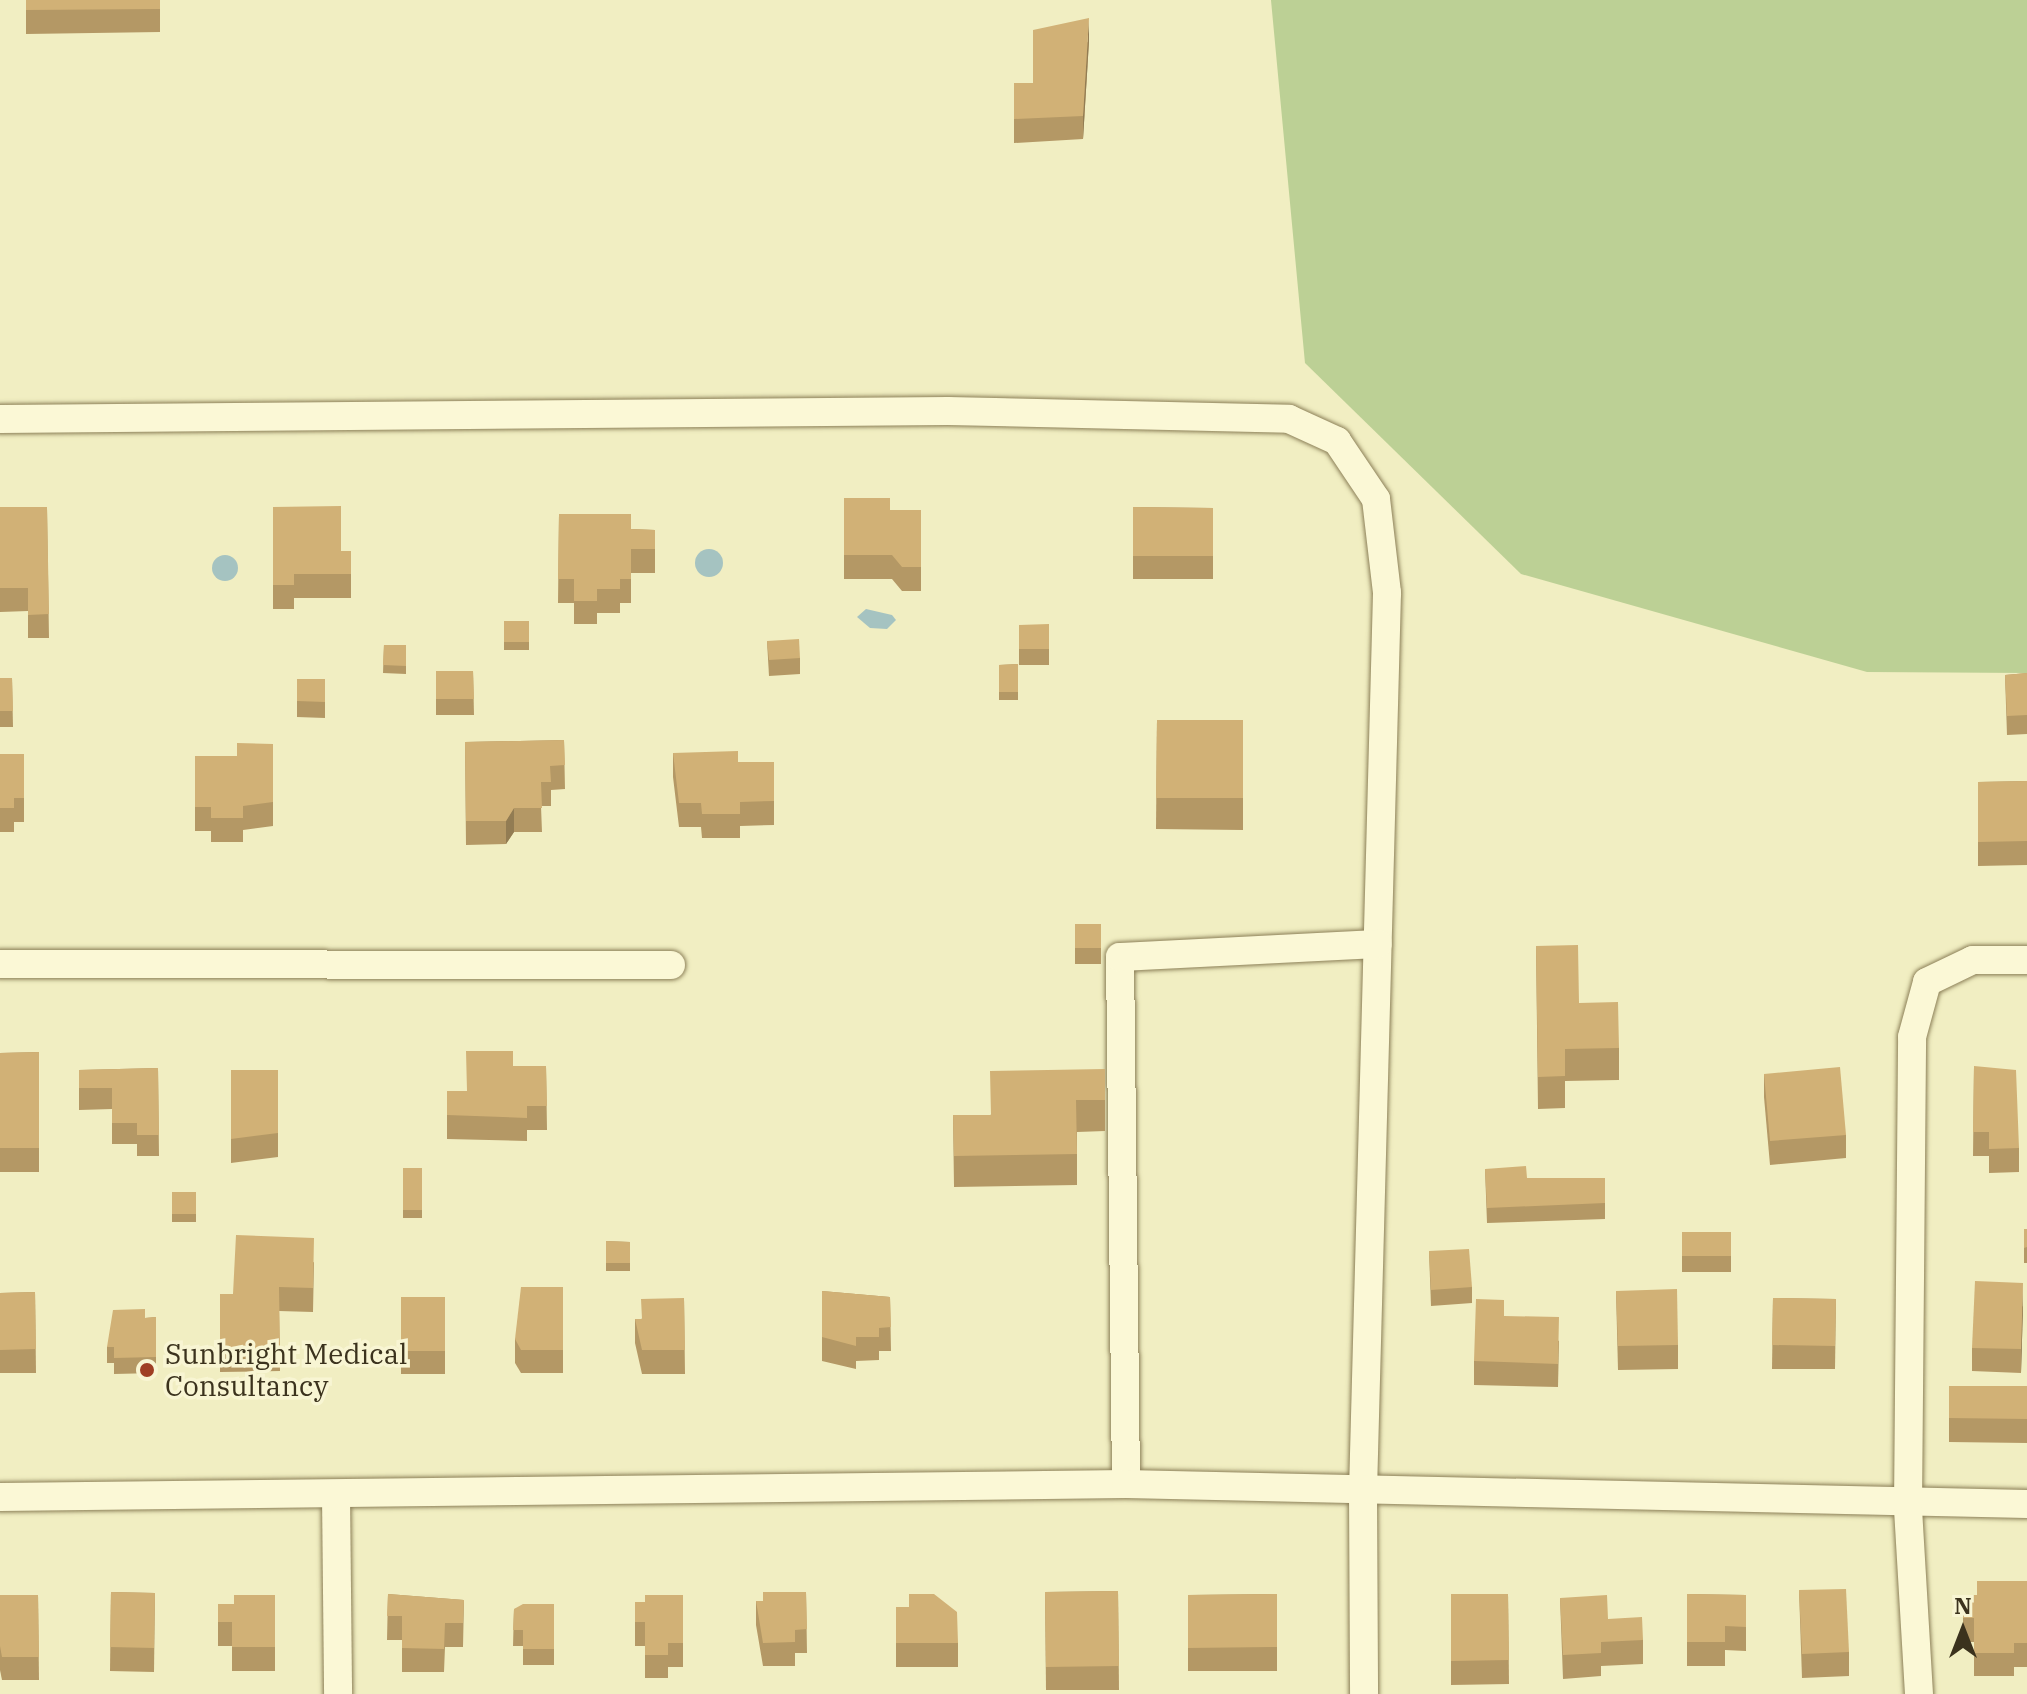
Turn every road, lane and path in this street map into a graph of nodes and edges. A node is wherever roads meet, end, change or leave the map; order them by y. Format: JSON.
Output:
{"nodes":[{"id":1,"x":0,"y":419,"type":"edge"},
{"id":2,"x":1378,"y":944,"type":"junction"},
{"id":3,"x":2027,"y":960,"type":"edge"},
{"id":4,"x":0,"y":964,"type":"edge"},
{"id":5,"x":671,"y":965,"type":"dead end"},
{"id":6,"x":1126,"y":1484,"type":"junction"},
{"id":7,"x":1363,"y":1492,"type":"junction"},
{"id":8,"x":336,"y":1495,"type":"junction"},
{"id":9,"x":0,"y":1497,"type":"edge"},
{"id":10,"x":2027,"y":1504,"type":"edge"},
{"id":11,"x":1908,"y":1507,"type":"junction"},
{"id":12,"x":338,"y":1694,"type":"edge"},
{"id":13,"x":1364,"y":1694,"type":"edge"},
{"id":14,"x":1919,"y":1694,"type":"edge"}],
"edges":[{"from":1,"to":2,"type":"street"},
{"from":2,"to":6,"type":"street"},
{"from":2,"to":7,"type":"street"},
{"from":3,"to":11,"type":"street"},
{"from":4,"to":5,"type":"street"},
{"from":6,"to":7,"type":"street"},
{"from":6,"to":8,"type":"street"},
{"from":7,"to":11,"type":"street"},
{"from":7,"to":13,"type":"street"},
{"from":8,"to":9,"type":"street"},
{"from":8,"to":12,"type":"street"},
{"from":10,"to":11,"type":"street"},
{"from":11,"to":14,"type":"street"}]}
